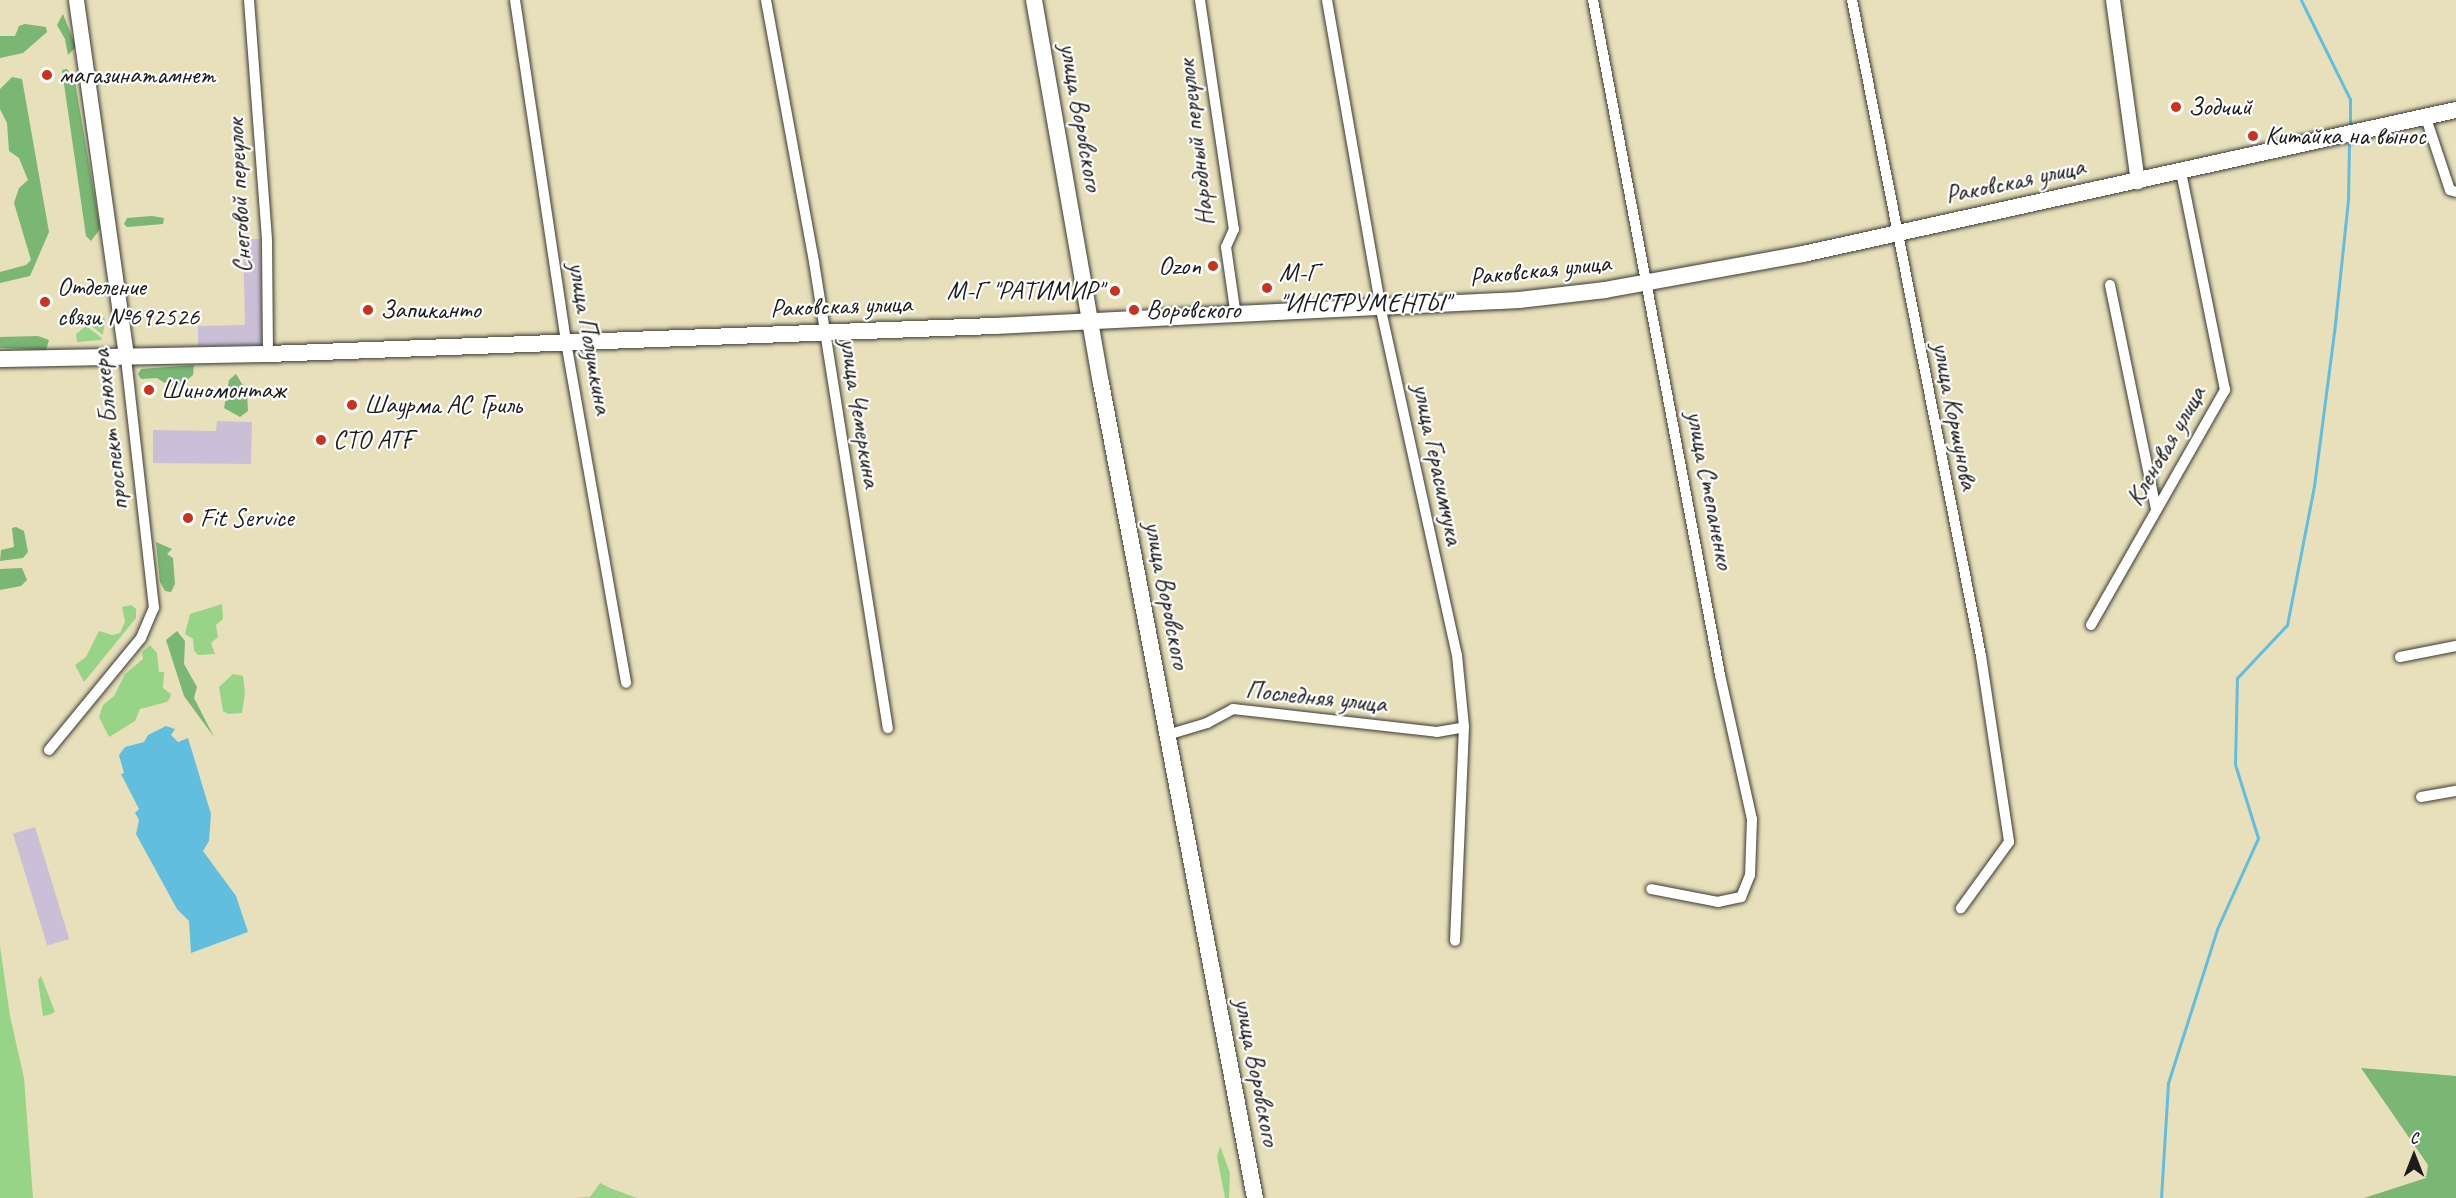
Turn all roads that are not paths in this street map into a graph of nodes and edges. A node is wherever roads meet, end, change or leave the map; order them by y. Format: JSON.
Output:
{"nodes":[{"id":1,"x":76,"y":0,"type":"edge"},
{"id":2,"x":249,"y":0,"type":"edge"},
{"id":3,"x":515,"y":0,"type":"edge"},
{"id":4,"x":766,"y":0,"type":"edge"},
{"id":5,"x":1034,"y":0,"type":"edge"},
{"id":6,"x":1200,"y":0,"type":"edge"},
{"id":7,"x":1327,"y":0,"type":"edge"},
{"id":8,"x":1593,"y":0,"type":"edge"},
{"id":9,"x":1852,"y":0,"type":"edge"},
{"id":10,"x":2113,"y":0,"type":"edge"},
{"id":11,"x":2456,"y":110,"type":"edge"},
{"id":12,"x":2426,"y":118,"type":"junction"},
{"id":13,"x":2181,"y":172,"type":"junction"},
{"id":14,"x":2138,"y":182,"type":"junction"},
{"id":15,"x":2456,"y":192,"type":"edge"},
{"id":16,"x":1895,"y":231,"type":"junction"},
{"id":17,"x":1646,"y":283,"type":"junction"},
{"id":18,"x":2110,"y":285,"type":"dead end"},
{"id":19,"x":1381,"y":310,"type":"junction"},
{"id":20,"x":1236,"y":316,"type":"junction"},
{"id":21,"x":1091,"y":322,"type":"junction"},
{"id":22,"x":824,"y":332,"type":"junction"},
{"id":23,"x":566,"y":342,"type":"junction"},
{"id":24,"x":268,"y":354,"type":"junction"},
{"id":25,"x":126,"y":358,"type":"junction"},
{"id":26,"x":0,"y":359,"type":"edge"},
{"id":27,"x":2156,"y":510,"type":"junction"},
{"id":28,"x":2091,"y":625,"type":"dead end"},
{"id":29,"x":2456,"y":646,"type":"edge"},
{"id":30,"x":2400,"y":657,"type":"dead end"},
{"id":31,"x":626,"y":683,"type":"dead end"},
{"id":32,"x":1464,"y":727,"type":"junction"},
{"id":33,"x":888,"y":728,"type":"dead end"},
{"id":34,"x":1167,"y":735,"type":"junction"},
{"id":35,"x":49,"y":750,"type":"dead end"},
{"id":36,"x":2456,"y":791,"type":"edge"},
{"id":37,"x":2421,"y":797,"type":"dead end"},
{"id":38,"x":1651,"y":889,"type":"dead end"},
{"id":39,"x":1961,"y":908,"type":"dead end"},
{"id":40,"x":1455,"y":941,"type":"dead end"},
{"id":41,"x":1255,"y":1198,"type":"edge"}],
"edges":[{"from":1,"to":25,"type":"main road","name":"проспект Блюхера"},
{"from":2,"to":24,"type":"street","name":"Снеговой переулок"},
{"from":3,"to":23,"type":"street","name":"улица Полушкина"},
{"from":4,"to":22,"type":"street","name":"улица Чемеркина"},
{"from":5,"to":21,"type":"main road","name":"улица Воровского"},
{"from":6,"to":20,"type":"street","name":"Народный переулок"},
{"from":7,"to":19,"type":"street","name":"улица Герасимчука"},
{"from":8,"to":17,"type":"street","name":"улица Степаненко"},
{"from":9,"to":16,"type":"street","name":"улица Коршунова"},
{"from":10,"to":14,"type":"street"},
{"from":11,"to":12,"type":"main road","name":"Раковская улица"},
{"from":12,"to":13,"type":"main road","name":"Раковская улица"},
{"from":12,"to":15,"type":"street"},
{"from":13,"to":14,"type":"main road","name":"Раковская улица"},
{"from":13,"to":27,"type":"street","name":"Кленовая улица"},
{"from":14,"to":16,"type":"main road","name":"Раковская улица"},
{"from":16,"to":17,"type":"main road","name":"Раковская улица"},
{"from":16,"to":39,"type":"street","name":"улица Коршунова"},
{"from":17,"to":19,"type":"main road","name":"Раковская улица"},
{"from":17,"to":38,"type":"street","name":"улица Степаненко"},
{"from":18,"to":27,"type":"street"},
{"from":19,"to":20,"type":"main road","name":"Раковская улица"},
{"from":19,"to":32,"type":"street","name":"улица Герасимчука"},
{"from":20,"to":21,"type":"main road","name":"Раковская улица"},
{"from":21,"to":22,"type":"main road","name":"Раковская улица"},
{"from":21,"to":34,"type":"main road","name":"улица Воровского"},
{"from":22,"to":23,"type":"main road","name":"Раковская улица"},
{"from":22,"to":33,"type":"street","name":"улица Чемеркина"},
{"from":23,"to":24,"type":"main road","name":"Раковская улица"},
{"from":23,"to":31,"type":"street","name":"улица Полушкина"},
{"from":24,"to":25,"type":"main road","name":"Раковская улица"},
{"from":25,"to":26,"type":"main road","name":"Раковская улица"},
{"from":25,"to":35,"type":"street","name":"проспект Блюхера"},
{"from":27,"to":28,"type":"street","name":"Кленовая улица"},
{"from":29,"to":30,"type":"street"},
{"from":32,"to":34,"type":"street","name":"Последняя улица"},
{"from":32,"to":40,"type":"street","name":"улица Герасимчука"},
{"from":34,"to":41,"type":"main road","name":"улица Воровского"},
{"from":36,"to":37,"type":"street"}]}
